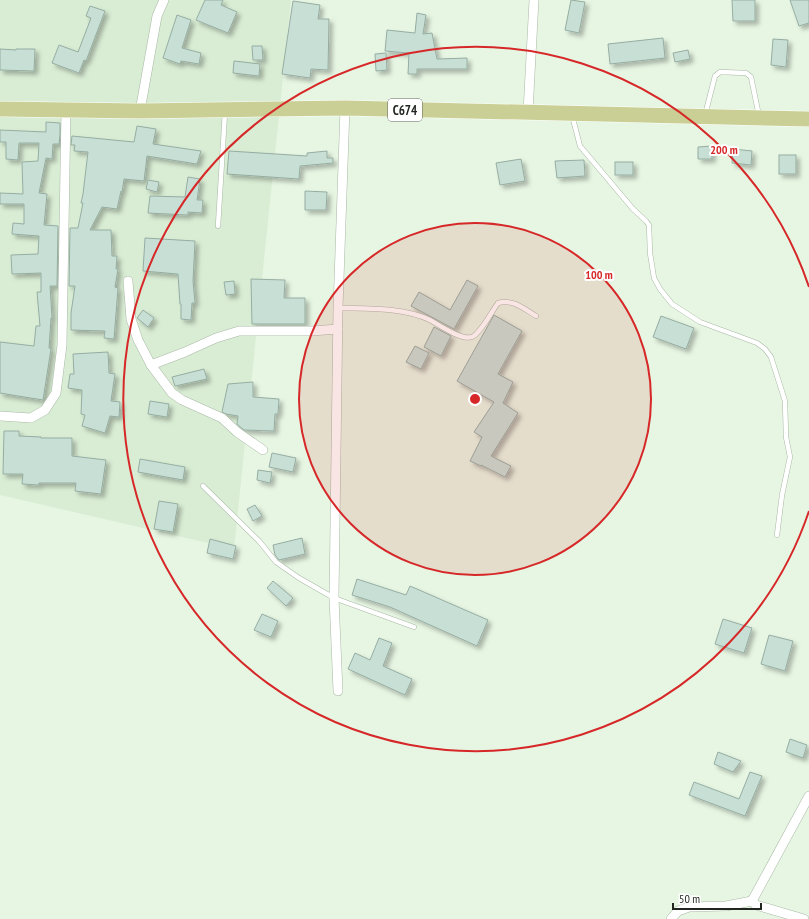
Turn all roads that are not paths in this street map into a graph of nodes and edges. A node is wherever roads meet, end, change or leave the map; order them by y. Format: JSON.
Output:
{"nodes":[{"id":1,"x":164,"y":0,"type":"edge"},
{"id":2,"x":534,"y":0,"type":"edge"},
{"id":3,"x":345,"y":108,"type":"junction"},
{"id":4,"x":0,"y":110,"type":"edge"},
{"id":5,"x":66,"y":110,"type":"junction"},
{"id":6,"x":225,"y":110,"type":"junction"},
{"id":7,"x":140,"y":111,"type":"junction"},
{"id":8,"x":528,"y":112,"type":"junction"},
{"id":9,"x":572,"y":113,"type":"junction"},
{"id":10,"x":705,"y":116,"type":"junction"},
{"id":11,"x":759,"y":117,"type":"junction"},
{"id":12,"x":809,"y":119,"type":"edge"},
{"id":13,"x":218,"y":226,"type":"dead end"},
{"id":14,"x":128,"y":281,"type":"dead end"},
{"id":15,"x":338,"y":308,"type":"junction"},
{"id":16,"x":536,"y":316,"type":"dead end"},
{"id":17,"x":338,"y":329,"type":"junction"},
{"id":18,"x":151,"y":365,"type":"junction"},
{"id":19,"x":0,"y":416,"type":"edge"},
{"id":20,"x":263,"y":450,"type":"dead end"},
{"id":21,"x":203,"y":486,"type":"dead end"},
{"id":22,"x":777,"y":534,"type":"dead end"},
{"id":23,"x":334,"y":598,"type":"junction"},
{"id":24,"x":414,"y":627,"type":"dead end"},
{"id":25,"x":338,"y":691,"type":"dead end"},
{"id":26,"x":809,"y":796,"type":"edge"},
{"id":27,"x":752,"y":900,"type":"junction"},
{"id":28,"x":671,"y":919,"type":"edge"},
{"id":29,"x":804,"y":919,"type":"edge"}],
"edges":[{"from":1,"to":7,"type":"street"},
{"from":2,"to":8,"type":"street"},
{"from":3,"to":6,"type":"main road","number":"C674"},
{"from":3,"to":8,"type":"main road","number":"C674"},
{"from":3,"to":15,"type":"street"},
{"from":4,"to":5,"type":"main road","number":"C674"},
{"from":5,"to":7,"type":"main road","number":"C674"},
{"from":5,"to":19,"type":"street"},
{"from":6,"to":7,"type":"main road","number":"C674"},
{"from":6,"to":13,"type":"lane"},
{"from":8,"to":9,"type":"main road","number":"C674"},
{"from":9,"to":10,"type":"main road","number":"C674"},
{"from":9,"to":22,"type":"lane"},
{"from":10,"to":11,"type":"main road","number":"C674"},
{"from":10,"to":11,"type":"lane"},
{"from":11,"to":12,"type":"main road","number":"C674"},
{"from":14,"to":18,"type":"street"},
{"from":15,"to":16,"type":"lane"},
{"from":15,"to":17,"type":"street"},
{"from":17,"to":18,"type":"street"},
{"from":17,"to":23,"type":"street"},
{"from":18,"to":20,"type":"street"},
{"from":21,"to":23,"type":"lane"},
{"from":23,"to":24,"type":"lane"},
{"from":23,"to":25,"type":"street"},
{"from":26,"to":27,"type":"street"},
{"from":27,"to":28,"type":"street"},
{"from":27,"to":29,"type":"street"}]}
